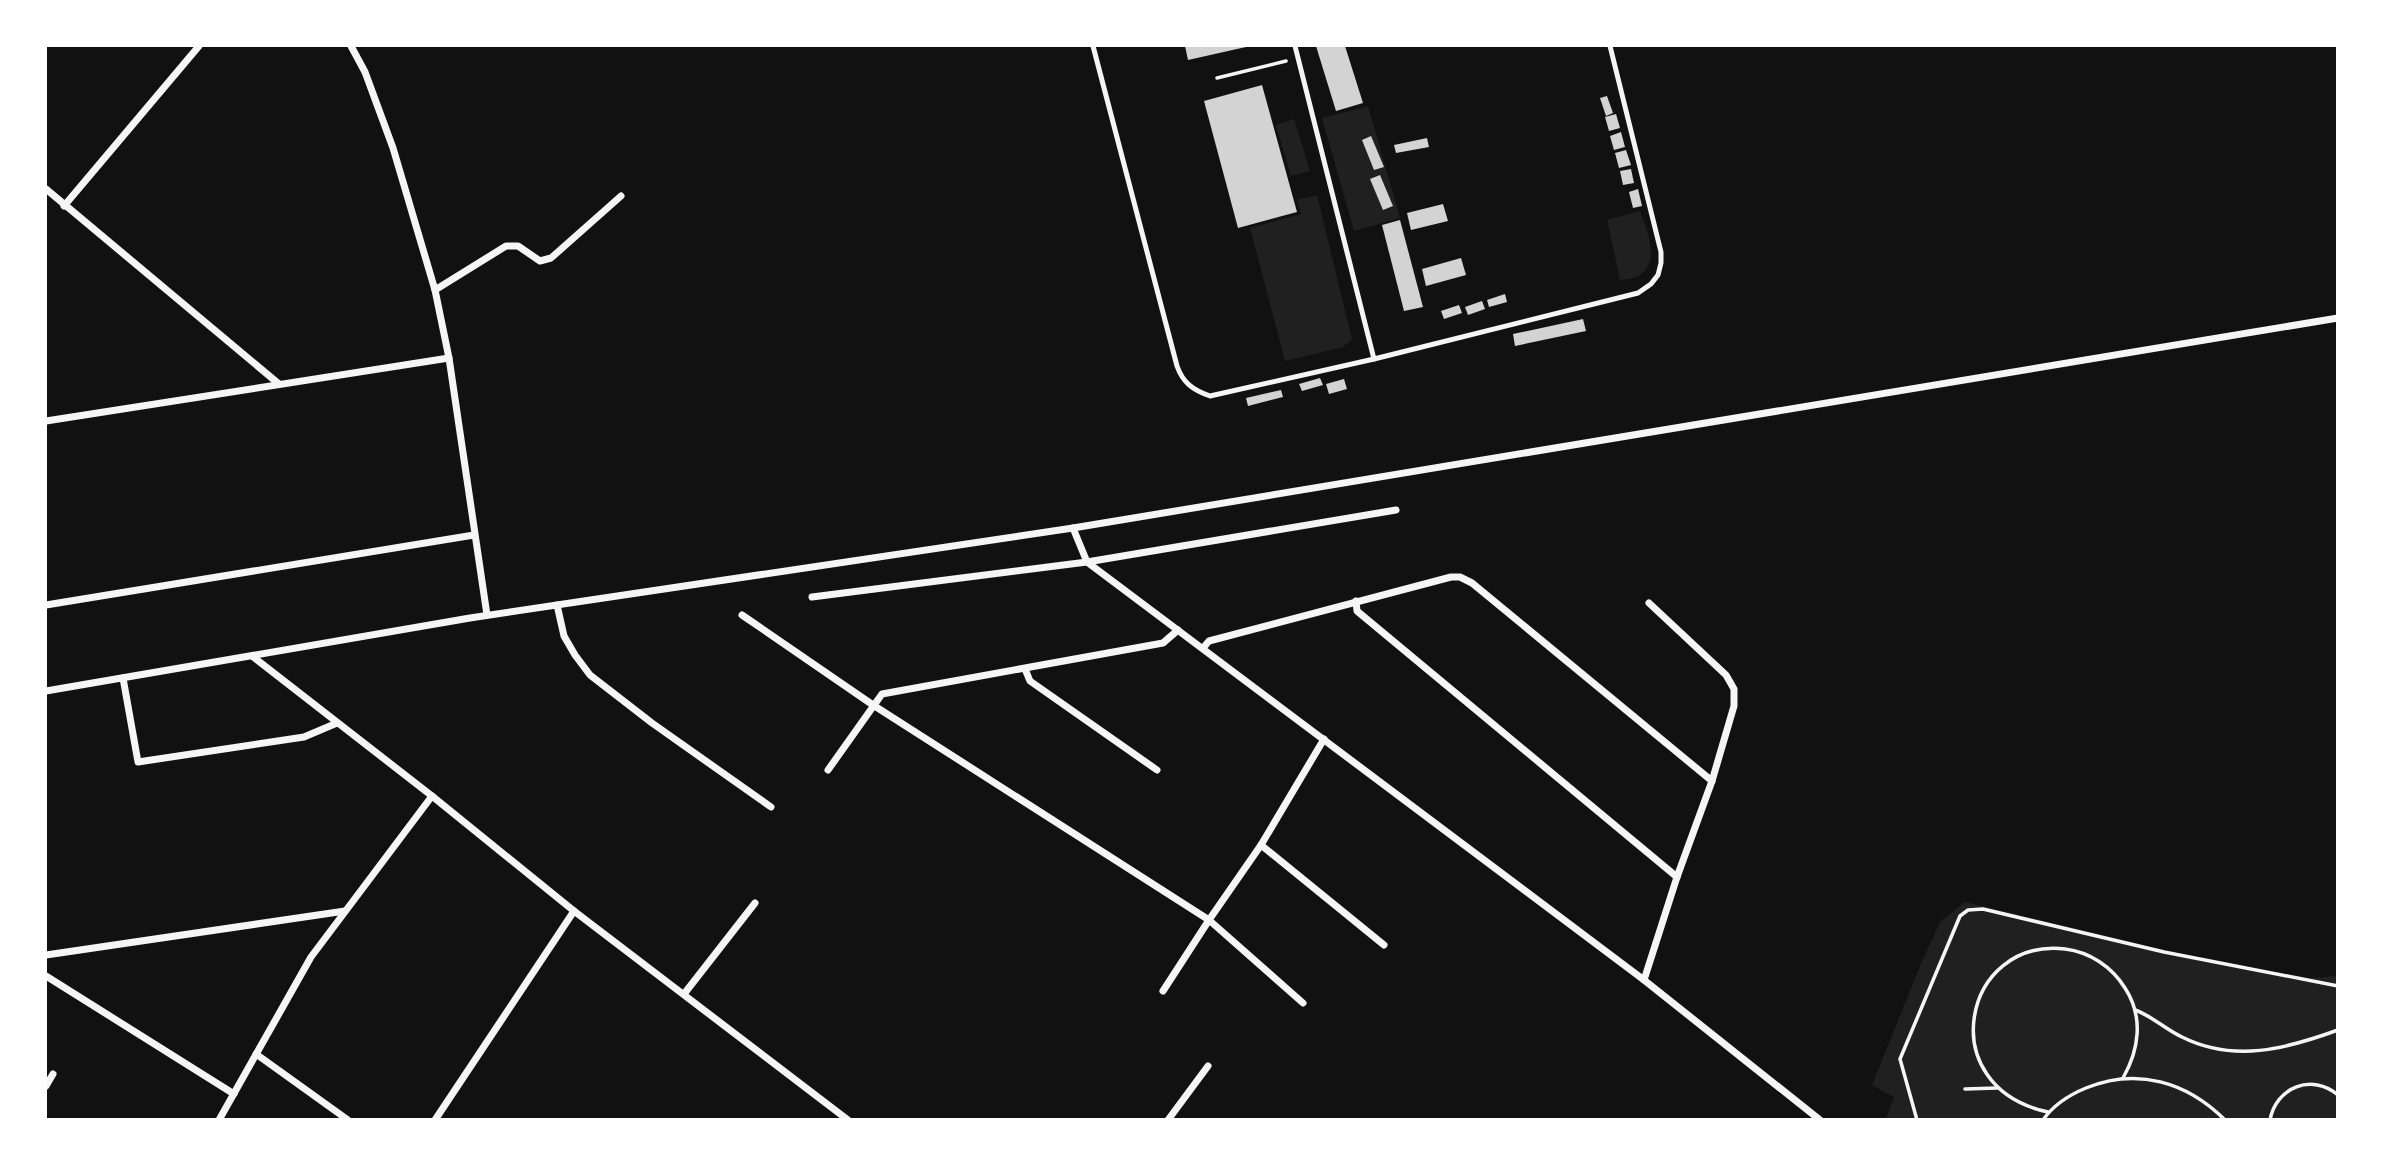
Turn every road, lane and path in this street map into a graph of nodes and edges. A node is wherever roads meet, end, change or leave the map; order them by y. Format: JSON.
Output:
{"nodes":[{"id":1,"x":199,"y":46,"type":"edge"},
{"id":2,"x":351,"y":46,"type":"edge"},
{"id":3,"x":1093,"y":46,"type":"edge"},
{"id":4,"x":1295,"y":46,"type":"edge"},
{"id":5,"x":1610,"y":46,"type":"edge"},
{"id":6,"x":1298,"y":58,"type":"junction"},
{"id":7,"x":1217,"y":78,"type":"dead end"},
{"id":8,"x":46,"y":190,"type":"edge"},
{"id":9,"x":621,"y":196,"type":"dead end"},
{"id":10,"x":64,"y":206,"type":"junction"},
{"id":11,"x":436,"y":290,"type":"junction"},
{"id":12,"x":2337,"y":318,"type":"edge"},
{"id":13,"x":449,"y":358,"type":"junction"},
{"id":14,"x":1374,"y":359,"type":"junction"},
{"id":15,"x":279,"y":384,"type":"junction"},
{"id":16,"x":46,"y":421,"type":"edge"},
{"id":17,"x":1396,"y":510,"type":"dead end"},
{"id":18,"x":1073,"y":528,"type":"junction"},
{"id":19,"x":474,"y":535,"type":"junction"},
{"id":20,"x":1087,"y":562,"type":"junction"},
{"id":21,"x":812,"y":597,"type":"dead end"},
{"id":22,"x":1356,"y":601,"type":"junction"},
{"id":23,"x":1649,"y":603,"type":"dead end"},
{"id":24,"x":46,"y":605,"type":"edge"},
{"id":25,"x":557,"y":605,"type":"junction"},
{"id":26,"x":487,"y":615,"type":"junction"},
{"id":27,"x":742,"y":615,"type":"dead end"},
{"id":28,"x":1178,"y":630,"type":"junction"},
{"id":29,"x":1203,"y":648,"type":"junction"},
{"id":30,"x":252,"y":656,"type":"junction"},
{"id":31,"x":1025,"y":669,"type":"junction"},
{"id":32,"x":123,"y":678,"type":"junction"},
{"id":33,"x":46,"y":691,"type":"edge"},
{"id":34,"x":873,"y":705,"type":"junction"},
{"id":35,"x":337,"y":723,"type":"junction"},
{"id":36,"x":1324,"y":739,"type":"junction"},
{"id":37,"x":828,"y":770,"type":"dead end"},
{"id":38,"x":1157,"y":770,"type":"dead end"},
{"id":39,"x":1712,"y":781,"type":"junction"},
{"id":40,"x":432,"y":796,"type":"junction"},
{"id":41,"x":771,"y":807,"type":"dead end"},
{"id":42,"x":1261,"y":845,"type":"junction"},
{"id":43,"x":1677,"y":877,"type":"junction"},
{"id":44,"x":755,"y":903,"type":"dead end"},
{"id":45,"x":345,"y":911,"type":"junction"},
{"id":46,"x":574,"y":911,"type":"junction"},
{"id":47,"x":1209,"y":920,"type":"junction"},
{"id":48,"x":1384,"y":945,"type":"dead end"},
{"id":49,"x":46,"y":955,"type":"edge"},
{"id":50,"x":46,"y":976,"type":"edge"},
{"id":51,"x":1644,"y":980,"type":"junction"},
{"id":52,"x":2337,"y":986,"type":"edge"},
{"id":53,"x":1163,"y":991,"type":"dead end"},
{"id":54,"x":684,"y":994,"type":"junction"},
{"id":55,"x":1303,"y":1003,"type":"dead end"},
{"id":56,"x":2135,"y":1010,"type":"junction"},
{"id":57,"x":2337,"y":1030,"type":"edge"},
{"id":58,"x":256,"y":1054,"type":"junction"},
{"id":59,"x":1208,"y":1066,"type":"dead end"},
{"id":60,"x":53,"y":1074,"type":"dead end"},
{"id":61,"x":2123,"y":1078,"type":"junction"},
{"id":62,"x":46,"y":1086,"type":"edge"},
{"id":63,"x":1997,"y":1088,"type":"junction"},
{"id":64,"x":1965,"y":1089,"type":"dead end"},
{"id":65,"x":233,"y":1094,"type":"junction"},
{"id":66,"x":2337,"y":1095,"type":"edge"},
{"id":67,"x":2048,"y":1112,"type":"junction"},
{"id":68,"x":219,"y":1119,"type":"edge"},
{"id":69,"x":348,"y":1119,"type":"edge"},
{"id":70,"x":435,"y":1119,"type":"edge"},
{"id":71,"x":848,"y":1119,"type":"edge"},
{"id":72,"x":1168,"y":1119,"type":"edge"},
{"id":73,"x":1820,"y":1119,"type":"edge"},
{"id":74,"x":1917,"y":1119,"type":"edge"},
{"id":75,"x":2043,"y":1119,"type":"edge"},
{"id":76,"x":2225,"y":1119,"type":"edge"},
{"id":77,"x":2270,"y":1119,"type":"edge"}],
"edges":[{"from":1,"to":10,"type":"street"},
{"from":2,"to":11,"type":"street"},
{"from":3,"to":14,"type":"lane"},
{"from":4,"to":6,"type":"lane"},
{"from":5,"to":14,"type":"lane"},
{"from":6,"to":7,"type":"path"},
{"from":6,"to":14,"type":"lane"},
{"from":8,"to":10,"type":"street"},
{"from":9,"to":11,"type":"street"},
{"from":10,"to":15,"type":"street"},
{"from":11,"to":13,"type":"street"},
{"from":12,"to":18,"type":"street"},
{"from":13,"to":15,"type":"street"},
{"from":13,"to":19,"type":"street"},
{"from":15,"to":16,"type":"street"},
{"from":17,"to":20,"type":"street"},
{"from":18,"to":20,"type":"street"},
{"from":18,"to":25,"type":"street"},
{"from":19,"to":24,"type":"street"},
{"from":19,"to":26,"type":"street"},
{"from":20,"to":21,"type":"street"},
{"from":20,"to":28,"type":"street"},
{"from":22,"to":29,"type":"street"},
{"from":22,"to":39,"type":"street"},
{"from":22,"to":43,"type":"street"},
{"from":23,"to":39,"type":"street"},
{"from":25,"to":26,"type":"street"},
{"from":25,"to":41,"type":"street"},
{"from":26,"to":30,"type":"street"},
{"from":27,"to":34,"type":"street"},
{"from":28,"to":29,"type":"street"},
{"from":28,"to":31,"type":"street"},
{"from":29,"to":36,"type":"street"},
{"from":30,"to":32,"type":"street"},
{"from":30,"to":35,"type":"street"},
{"from":31,"to":34,"type":"street"},
{"from":31,"to":38,"type":"street"},
{"from":32,"to":33,"type":"street"},
{"from":32,"to":35,"type":"street"},
{"from":34,"to":37,"type":"street"},
{"from":34,"to":47,"type":"street"},
{"from":35,"to":40,"type":"street"},
{"from":36,"to":42,"type":"street"},
{"from":36,"to":51,"type":"street"},
{"from":39,"to":43,"type":"street"},
{"from":40,"to":45,"type":"street"},
{"from":40,"to":46,"type":"street"},
{"from":42,"to":47,"type":"street"},
{"from":42,"to":48,"type":"street"},
{"from":43,"to":51,"type":"street"},
{"from":44,"to":54,"type":"street"},
{"from":45,"to":49,"type":"street"},
{"from":45,"to":58,"type":"street"},
{"from":46,"to":54,"type":"street"},
{"from":46,"to":70,"type":"street"},
{"from":47,"to":53,"type":"street"},
{"from":47,"to":55,"type":"street"},
{"from":50,"to":65,"type":"street"},
{"from":51,"to":73,"type":"street"},
{"from":52,"to":74,"type":"path"},
{"from":54,"to":71,"type":"street"},
{"from":56,"to":57,"type":"path"},
{"from":56,"to":61,"type":"path"},
{"from":56,"to":63,"type":"path"},
{"from":58,"to":65,"type":"street"},
{"from":58,"to":69,"type":"street"},
{"from":59,"to":72,"type":"street"},
{"from":60,"to":62,"type":"street"},
{"from":61,"to":67,"type":"path"},
{"from":61,"to":76,"type":"path"},
{"from":63,"to":64,"type":"path"},
{"from":63,"to":67,"type":"path"},
{"from":65,"to":68,"type":"street"},
{"from":66,"to":77,"type":"path"},
{"from":67,"to":75,"type":"path"}]}
